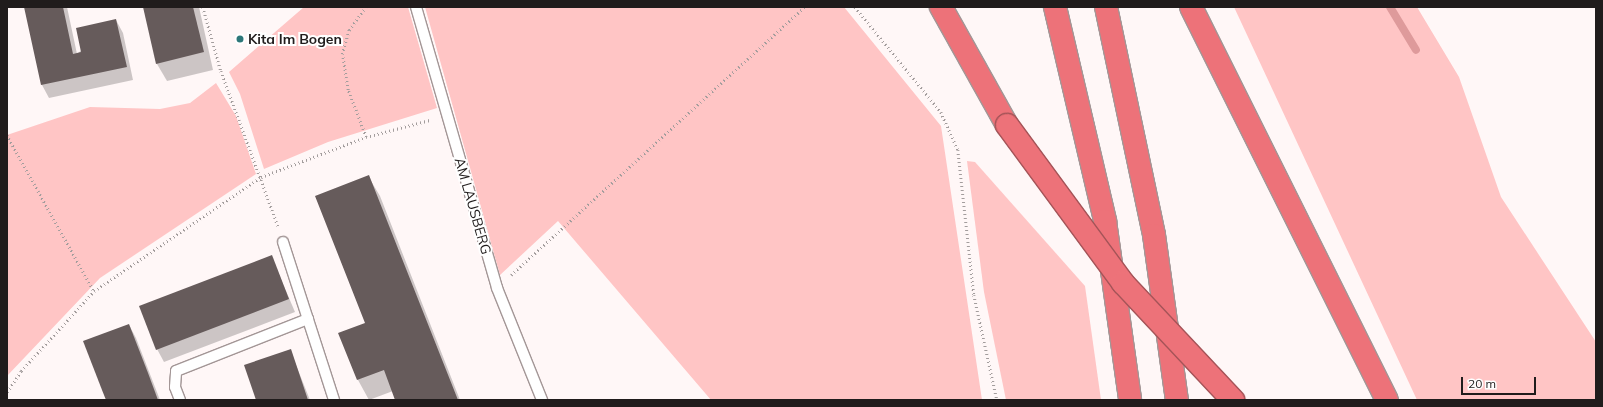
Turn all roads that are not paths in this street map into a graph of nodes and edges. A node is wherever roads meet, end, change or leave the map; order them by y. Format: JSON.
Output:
{"nodes":[{"id":1,"x":416,"y":7,"type":"edge"},
{"id":2,"x":941,"y":7,"type":"edge"},
{"id":3,"x":1055,"y":7,"type":"edge"},
{"id":4,"x":1106,"y":7,"type":"edge"},
{"id":5,"x":1191,"y":7,"type":"edge"},
{"id":6,"x":283,"y":242,"type":"road end"},
{"id":7,"x":308,"y":319,"type":"junction"},
{"id":8,"x":180,"y":400,"type":"edge"},
{"id":9,"x":334,"y":400,"type":"edge"},
{"id":10,"x":542,"y":400,"type":"edge"},
{"id":11,"x":1130,"y":400,"type":"edge"},
{"id":12,"x":1177,"y":400,"type":"edge"},
{"id":13,"x":1233,"y":400,"type":"edge"},
{"id":14,"x":1387,"y":400,"type":"edge"}],
"edges":[{"from":1,"to":10,"type":"lane","name":"AM LAUSBERG"},
{"from":2,"to":13,"type":"highway","bridge":true},
{"from":3,"to":11,"type":"highway"},
{"from":4,"to":12,"type":"highway"},
{"from":5,"to":14,"type":"highway"},
{"from":6,"to":7,"type":"lane"},
{"from":7,"to":8,"type":"lane"},
{"from":7,"to":9,"type":"lane"}]}
